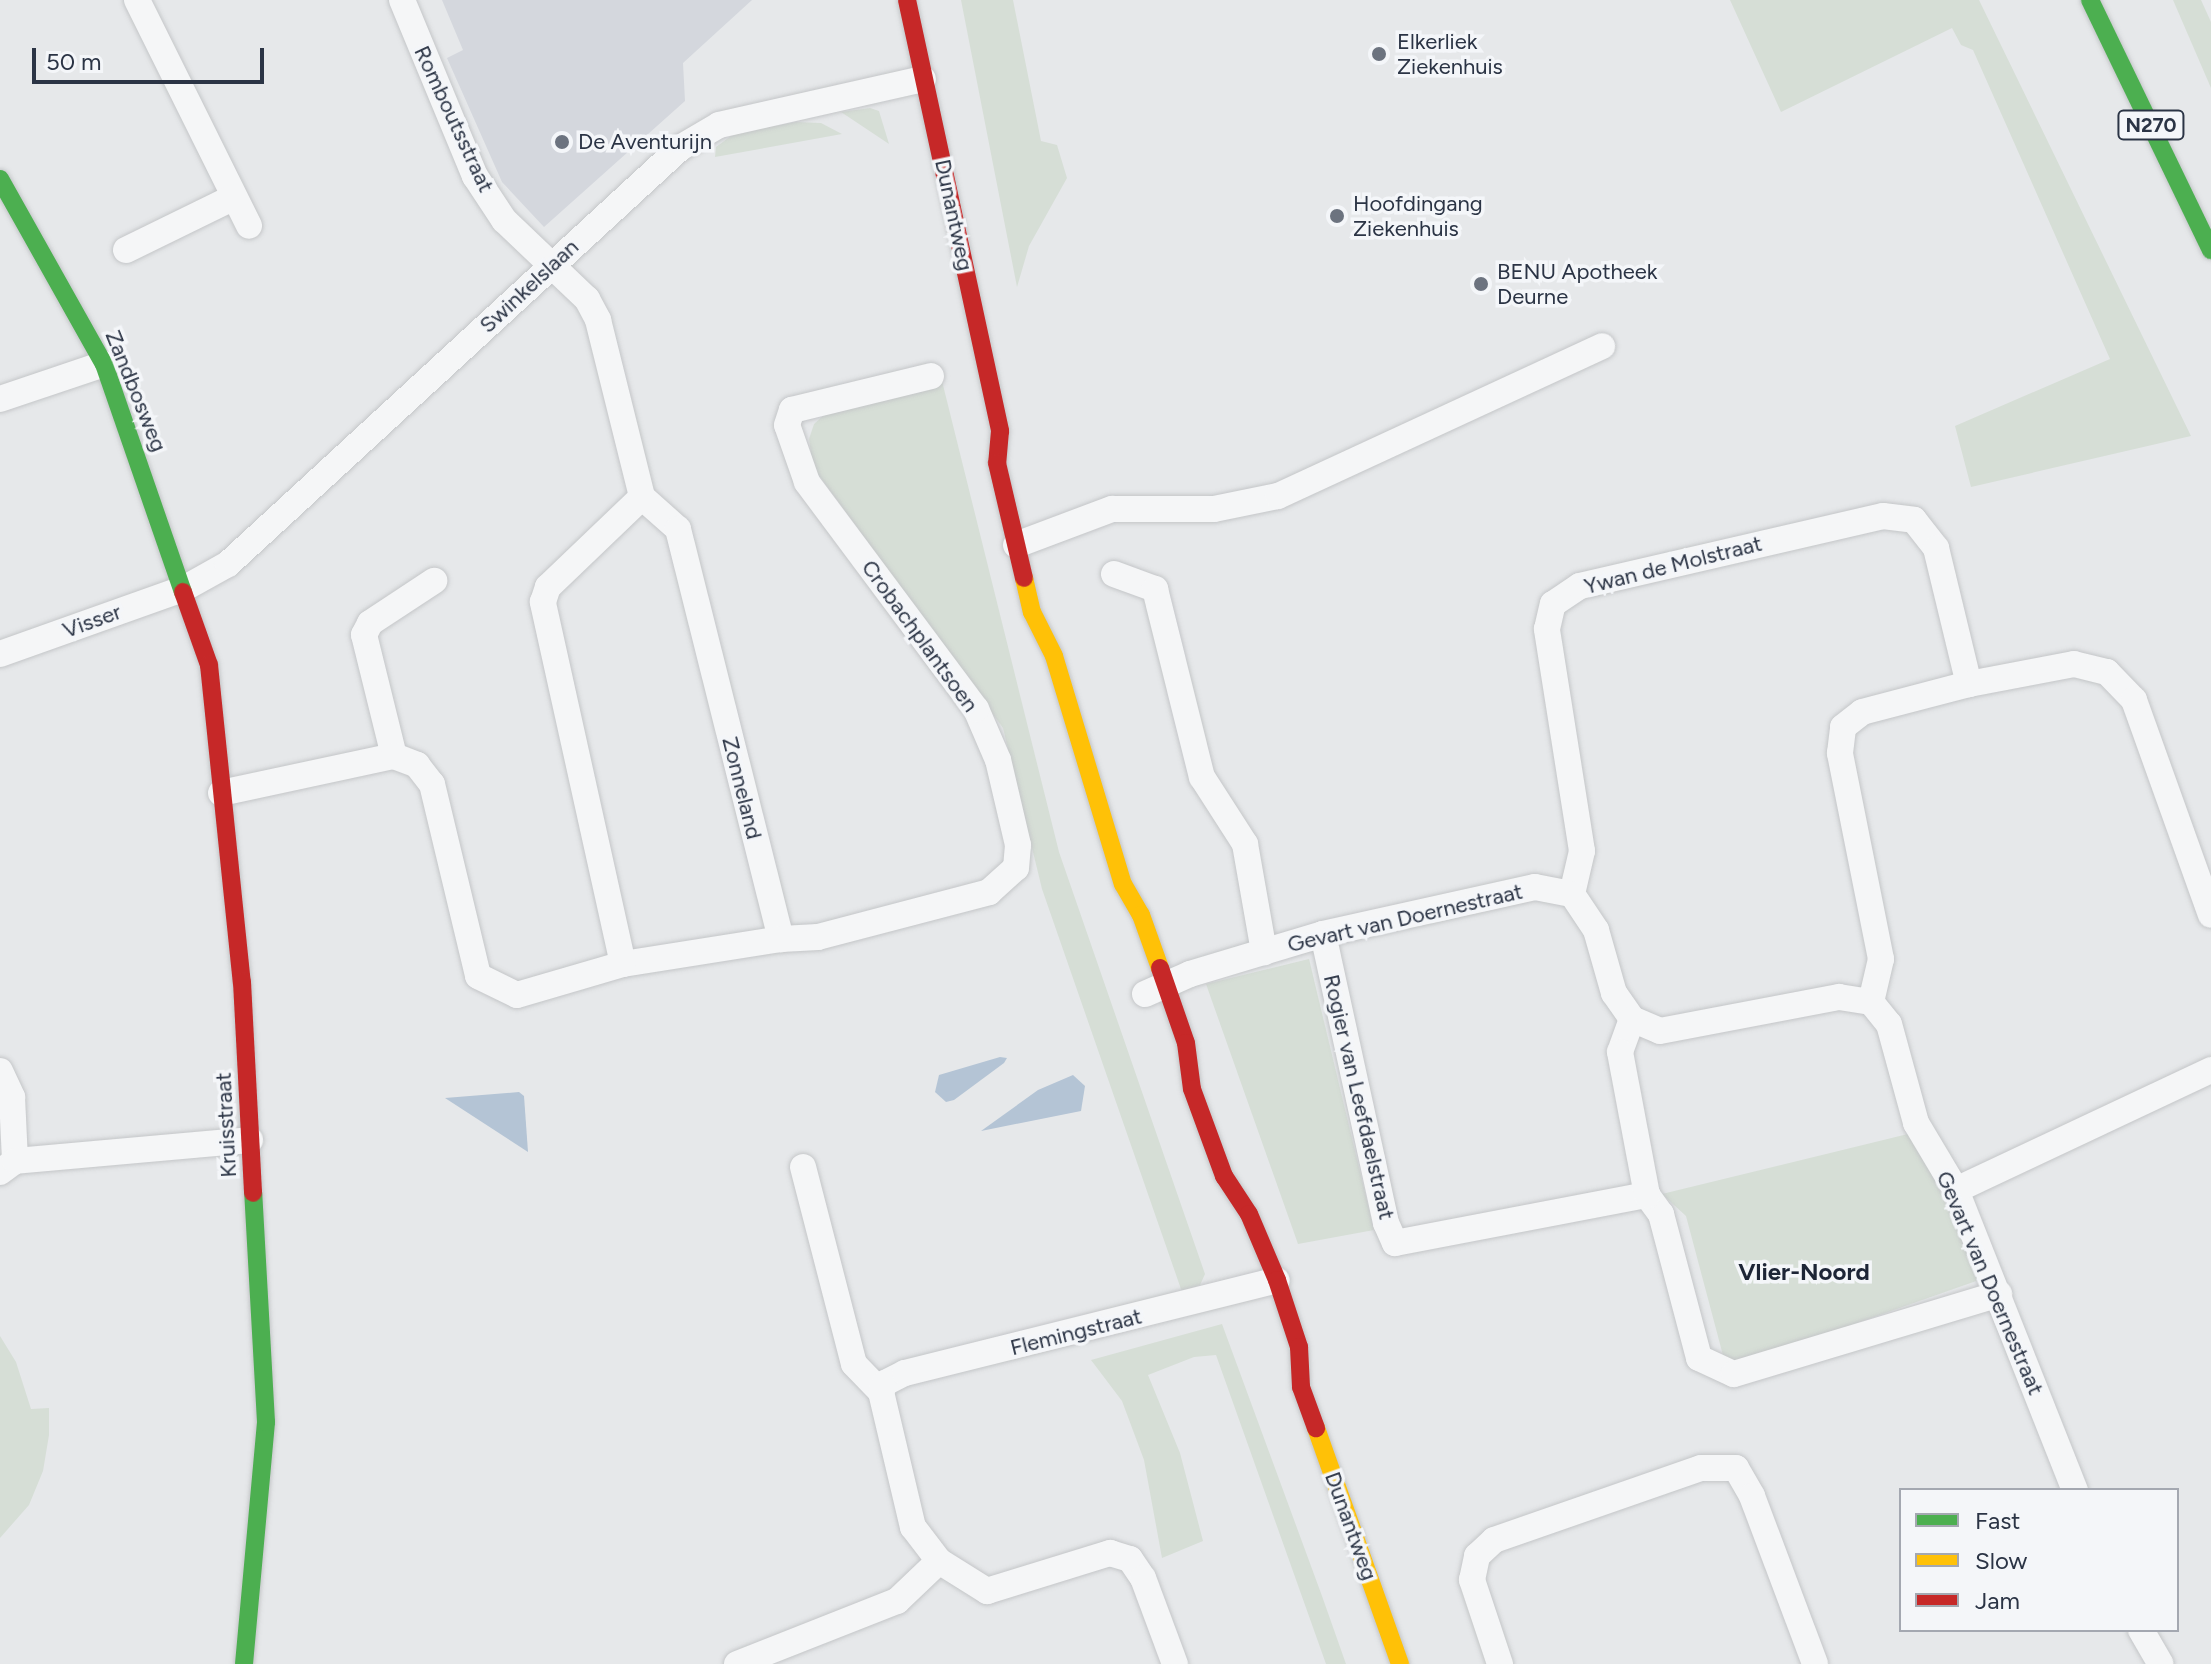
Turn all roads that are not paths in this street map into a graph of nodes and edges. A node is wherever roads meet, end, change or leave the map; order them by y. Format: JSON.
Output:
{"nodes":[{"id":1,"x":137,"y":0,"type":"edge"},
{"id":2,"x":402,"y":0,"type":"edge"},
{"id":3,"x":907,"y":0,"type":"edge"},
{"id":4,"x":2090,"y":0,"type":"edge"},
{"id":5,"x":923,"y":79,"type":"junction"},
{"id":6,"x":0,"y":179,"type":"edge"},
{"id":7,"x":234,"y":197,"type":"junction"},
{"id":8,"x":249,"y":226,"type":"dead end"},
{"id":9,"x":126,"y":250,"type":"dead end"},
{"id":10,"x":2211,"y":250,"type":"edge"},
{"id":11,"x":549,"y":266,"type":"junction"},
{"id":12,"x":1602,"y":346,"type":"dead end"},
{"id":13,"x":104,"y":364,"type":"junction"},
{"id":14,"x":931,"y":376,"type":"dead end"},
{"id":15,"x":0,"y":399,"type":"edge"},
{"id":16,"x":1000,"y":431,"type":"junction"},
{"id":17,"x":1019,"y":461,"type":"dead end"},
{"id":18,"x":642,"y":497,"type":"junction"},
{"id":19,"x":1031,"y":514,"type":"dead end"},
{"id":20,"x":1031,"y":546,"type":"junction"},
{"id":21,"x":1114,"y":574,"type":"dead end"},
{"id":22,"x":434,"y":581,"type":"dead end"},
{"id":23,"x":185,"y":588,"type":"junction"},
{"id":24,"x":1052,"y":606,"type":"dead end"},
{"id":25,"x":0,"y":654,"type":"edge"},
{"id":26,"x":1054,"y":656,"type":"junction"},
{"id":27,"x":1969,"y":684,"type":"junction"},
{"id":28,"x":394,"y":756,"type":"junction"},
{"id":29,"x":221,"y":793,"type":"junction"},
{"id":30,"x":1123,"y":884,"type":"junction"},
{"id":31,"x":1572,"y":894,"type":"junction"},
{"id":32,"x":2211,"y":915,"type":"edge"},
{"id":33,"x":1121,"y":924,"type":"dead end"},
{"id":34,"x":1323,"y":934,"type":"junction"},
{"id":35,"x":781,"y":939,"type":"junction"},
{"id":36,"x":1264,"y":952,"type":"junction"},
{"id":37,"x":623,"y":964,"type":"junction"},
{"id":38,"x":1150,"y":992,"type":"junction"},
{"id":39,"x":1871,"y":1002,"type":"junction"},
{"id":40,"x":1632,"y":1019,"type":"junction"},
{"id":41,"x":1166,"y":1052,"type":"dead end"},
{"id":42,"x":2211,"y":1070,"type":"edge"},
{"id":43,"x":0,"y":1071,"type":"edge"},
{"id":44,"x":1192,"y":1089,"type":"junction"},
{"id":45,"x":250,"y":1140,"type":"junction"},
{"id":46,"x":8,"y":1166,"type":"edge"},
{"id":47,"x":803,"y":1167,"type":"dead end"},
{"id":48,"x":1224,"y":1176,"type":"junction"},
{"id":49,"x":1956,"y":1190,"type":"junction"},
{"id":50,"x":1647,"y":1195,"type":"junction"},
{"id":51,"x":1228,"y":1216,"type":"dead end"},
{"id":52,"x":1258,"y":1286,"type":"junction"},
{"id":53,"x":1999,"y":1294,"type":"junction"},
{"id":54,"x":1278,"y":1358,"type":"dead end"},
{"id":55,"x":1301,"y":1387,"type":"junction"},
{"id":56,"x":881,"y":1392,"type":"junction"},
{"id":57,"x":2074,"y":1488,"type":"edge"},
{"id":58,"x":939,"y":1561,"type":"junction"},
{"id":59,"x":2142,"y":1632,"type":"edge"},
{"id":60,"x":244,"y":1664,"type":"edge"},
{"id":61,"x":737,"y":1664,"type":"edge"},
{"id":62,"x":1175,"y":1664,"type":"edge"},
{"id":63,"x":1400,"y":1664,"type":"edge"},
{"id":64,"x":1500,"y":1664,"type":"edge"},
{"id":65,"x":1815,"y":1664,"type":"edge"},
{"id":66,"x":2161,"y":1664,"type":"edge"}],
"edges":[{"from":1,"to":7,"type":"street"},
{"from":2,"to":11,"type":"street","name":"Romboutsstraat"},
{"from":3,"to":5,"type":"street","name":"Dunantweg"},
{"from":4,"to":10,"type":"street","number":"N270"},
{"from":5,"to":11,"type":"street","name":"Swinkelslaan"},
{"from":5,"to":16,"type":"street","name":"Dunantweg"},
{"from":6,"to":13,"type":"street","name":"Zandbosweg"},
{"from":7,"to":8,"type":"street"},
{"from":7,"to":9,"type":"street"},
{"from":11,"to":18,"type":"street"},
{"from":11,"to":23,"type":"street","name":"Swinkelslaan"},
{"from":12,"to":20,"type":"street"},
{"from":13,"to":15,"type":"street"},
{"from":13,"to":23,"type":"street","name":"Zandbosweg"},
{"from":14,"to":35,"type":"street","name":"Crobachplantsoen"},
{"from":16,"to":17,"type":"street","name":"Dunantweg"},
{"from":16,"to":20,"type":"street","name":"Dunantweg"},
{"from":18,"to":35,"type":"street","name":"Zonneland"},
{"from":18,"to":37,"type":"street"},
{"from":19,"to":20,"type":"street","name":"Dunantweg"},
{"from":20,"to":26,"type":"street","name":"Dunantweg"},
{"from":21,"to":36,"type":"street"},
{"from":22,"to":28,"type":"street"},
{"from":23,"to":25,"type":"street","name":"Visser"},
{"from":23,"to":29,"type":"street","name":"Kruisstraat"},
{"from":24,"to":26,"type":"street","name":"Dunantweg"},
{"from":26,"to":30,"type":"street","name":"Dunantweg"},
{"from":27,"to":31,"type":"street","name":"Ywan de Molstraat"},
{"from":27,"to":32,"type":"street"},
{"from":27,"to":39,"type":"street"},
{"from":28,"to":29,"type":"street"},
{"from":28,"to":37,"type":"street"},
{"from":29,"to":45,"type":"street","name":"Kruisstraat"},
{"from":30,"to":33,"type":"street","name":"Dunantweg"},
{"from":30,"to":38,"type":"street","name":"Dunantweg"},
{"from":31,"to":34,"type":"street","name":"Gevart van Doernestraat"},
{"from":31,"to":40,"type":"street"},
{"from":34,"to":36,"type":"street","name":"Gevart van Doernestraat"},
{"from":34,"to":50,"type":"street","name":"Rogier van Leefdaelstraat"},
{"from":35,"to":37,"type":"street"},
{"from":36,"to":38,"type":"street","name":"Gevart van Doernestraat"},
{"from":38,"to":44,"type":"street","name":"Dunantweg"},
{"from":39,"to":40,"type":"street"},
{"from":39,"to":49,"type":"street","name":"Gevart van Doernestraat"},
{"from":40,"to":50,"type":"street"},
{"from":41,"to":44,"type":"street","name":"Dunantweg"},
{"from":42,"to":49,"type":"street"},
{"from":43,"to":46,"type":"street"},
{"from":44,"to":48,"type":"street","name":"Dunantweg"},
{"from":45,"to":46,"type":"street"},
{"from":45,"to":60,"type":"street","name":"Kruisstraat"},
{"from":47,"to":56,"type":"street"},
{"from":48,"to":51,"type":"street","name":"Dunantweg"},
{"from":48,"to":52,"type":"street","name":"Dunantweg"},
{"from":49,"to":53,"type":"street","name":"Gevart van Doernestraat"},
{"from":50,"to":53,"type":"street"},
{"from":52,"to":55,"type":"street","name":"Dunantweg"},
{"from":52,"to":56,"type":"street","name":"Flemingstraat"},
{"from":53,"to":57,"type":"street","name":"Gevart van Doernestraat"},
{"from":54,"to":55,"type":"street","name":"Dunantweg"},
{"from":55,"to":63,"type":"street","name":"Dunantweg"},
{"from":56,"to":58,"type":"street"},
{"from":58,"to":61,"type":"street"},
{"from":58,"to":62,"type":"street"},
{"from":59,"to":66,"type":"street"},
{"from":64,"to":65,"type":"street"}]}
